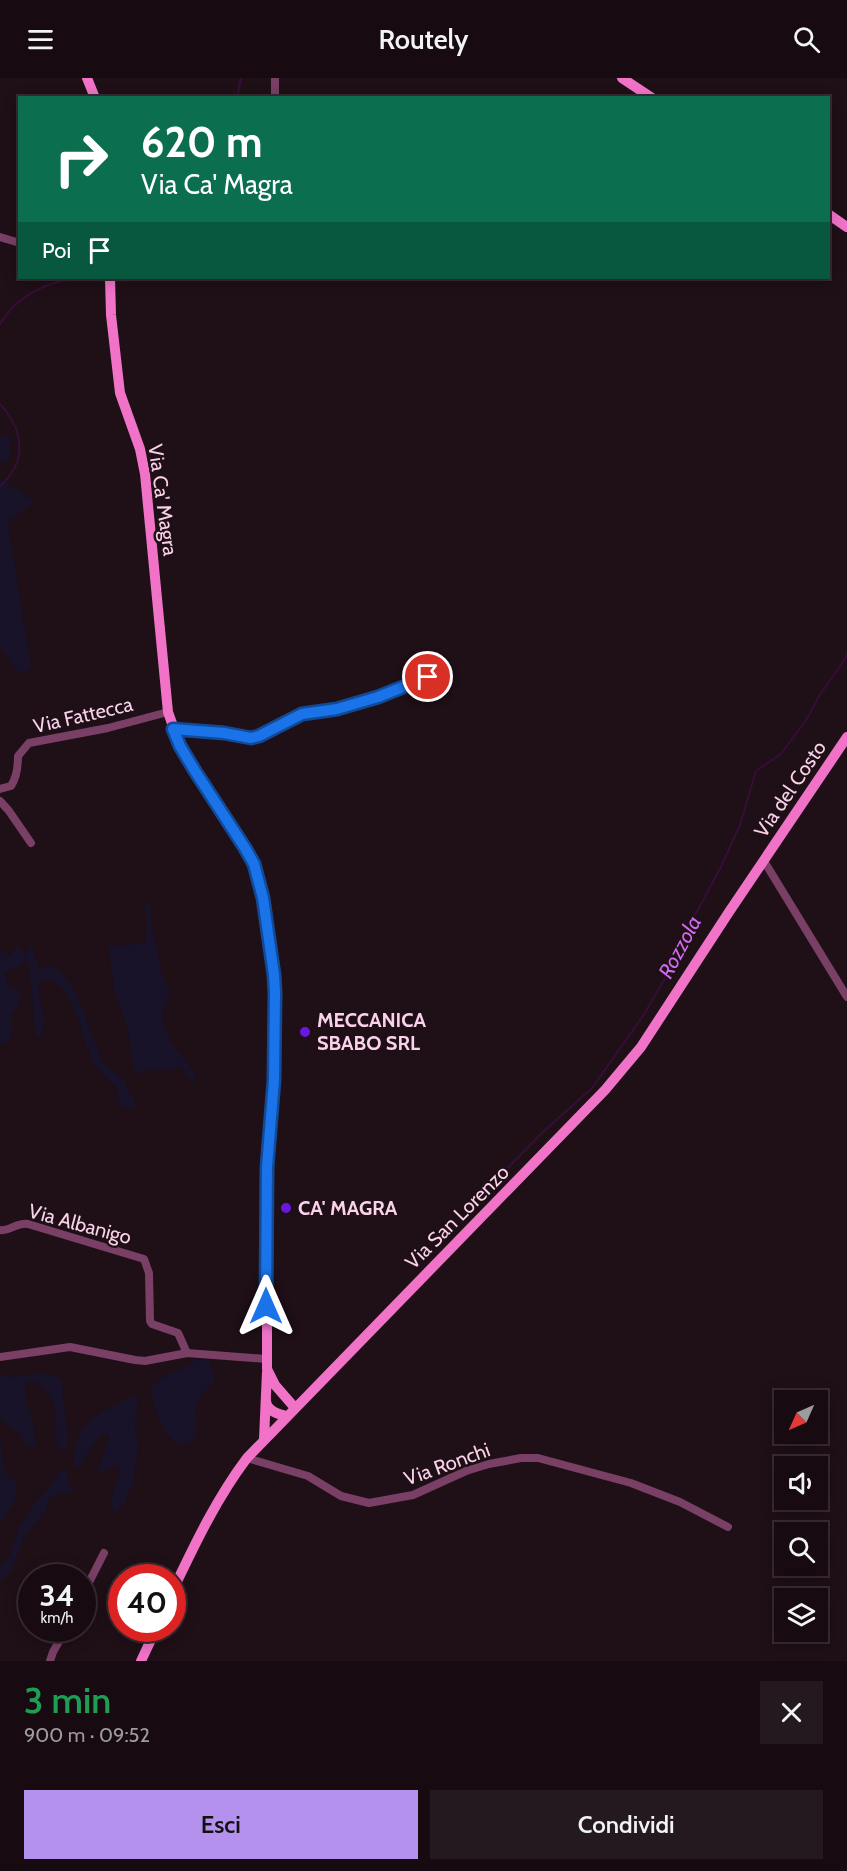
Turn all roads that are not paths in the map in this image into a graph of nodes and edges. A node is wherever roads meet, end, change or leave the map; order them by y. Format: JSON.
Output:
{"nodes":[{"id":1,"x":87,"y":78,"type":"edge"},
{"id":2,"x":275,"y":78,"type":"edge"},
{"id":3,"x":622,"y":78,"type":"edge"},
{"id":4,"x":94,"y":96,"type":"edge"},
{"id":5,"x":275,"y":96,"type":"edge"},
{"id":6,"x":649,"y":96,"type":"edge"},
{"id":7,"x":830,"y":215,"type":"edge"},
{"id":8,"x":847,"y":227,"type":"edge"},
{"id":9,"x":0,"y":237,"type":"edge"},
{"id":10,"x":18,"y":242,"type":"edge"},
{"id":11,"x":110,"y":279,"type":"edge"},
{"id":12,"x":428,"y":677,"type":"dead end"},
{"id":13,"x":168,"y":712,"type":"junction"},
{"id":14,"x":173,"y":729,"type":"junction"},
{"id":15,"x":847,"y":737,"type":"edge"},
{"id":16,"x":0,"y":789,"type":"edge"},
{"id":17,"x":0,"y":801,"type":"edge"},
{"id":18,"x":31,"y":843,"type":"dead end"},
{"id":19,"x":764,"y":861,"type":"junction"},
{"id":20,"x":847,"y":996,"type":"edge"},
{"id":21,"x":0,"y":1230,"type":"edge"},
{"id":22,"x":187,"y":1353,"type":"junction"},
{"id":23,"x":0,"y":1358,"type":"edge"},
{"id":24,"x":267,"y":1364,"type":"junction"},
{"id":25,"x":266,"y":1395,"type":"junction"},
{"id":26,"x":295,"y":1408,"type":"junction"},
{"id":27,"x":286,"y":1416,"type":"junction"},
{"id":28,"x":264,"y":1439,"type":"junction"},
{"id":29,"x":247,"y":1458,"type":"junction"},
{"id":30,"x":728,"y":1527,"type":"dead end"},
{"id":31,"x":104,"y":1553,"type":"dead end"},
{"id":32,"x":186,"y":1564,"type":"edge"},
{"id":33,"x":96,"y":1569,"type":"edge"},
{"id":34,"x":59,"y":1642,"type":"edge"},
{"id":35,"x":150,"y":1642,"type":"edge"},
{"id":36,"x":50,"y":1661,"type":"edge"},
{"id":37,"x":141,"y":1661,"type":"edge"}],
"edges":[{"from":1,"to":4,"type":"street"},
{"from":2,"to":5,"type":"street"},
{"from":3,"to":6,"type":"street"},
{"from":7,"to":8,"type":"street"},
{"from":9,"to":10,"type":"street"},
{"from":11,"to":13,"type":"street","name":"Via Ca' Magra"},
{"from":12,"to":14,"type":"street"},
{"from":13,"to":14,"type":"street","name":"Via Ca' Magra"},
{"from":13,"to":16,"type":"street","name":"Via Fattecca"},
{"from":14,"to":24,"type":"street","name":"Via Ca' Magra"},
{"from":15,"to":19,"type":"street","name":"Via del Costo"},
{"from":17,"to":18,"type":"street"},
{"from":19,"to":20,"type":"street"},
{"from":19,"to":26,"type":"street","name":"Via San Lorenzo"},
{"from":21,"to":22,"type":"street","name":"Via Albanigo"},
{"from":22,"to":23,"type":"street"},
{"from":22,"to":24,"type":"street"},
{"from":24,"to":25,"type":"street","name":"Via Ca' Magra"},
{"from":24,"to":26,"type":"street"},
{"from":25,"to":27,"type":"street"},
{"from":25,"to":28,"type":"street","name":"Via Ca' Magra"},
{"from":26,"to":27,"type":"street","name":"Via San Lorenzo"},
{"from":27,"to":28,"type":"street","name":"Via San Lorenzo"},
{"from":28,"to":29,"type":"street","name":"Via San Lorenzo"},
{"from":29,"to":30,"type":"street","name":"Via Ronchi"},
{"from":29,"to":32,"type":"street","name":"Via San Lorenzo"},
{"from":31,"to":33,"type":"street"},
{"from":34,"to":36,"type":"street"},
{"from":35,"to":37,"type":"street"}]}
